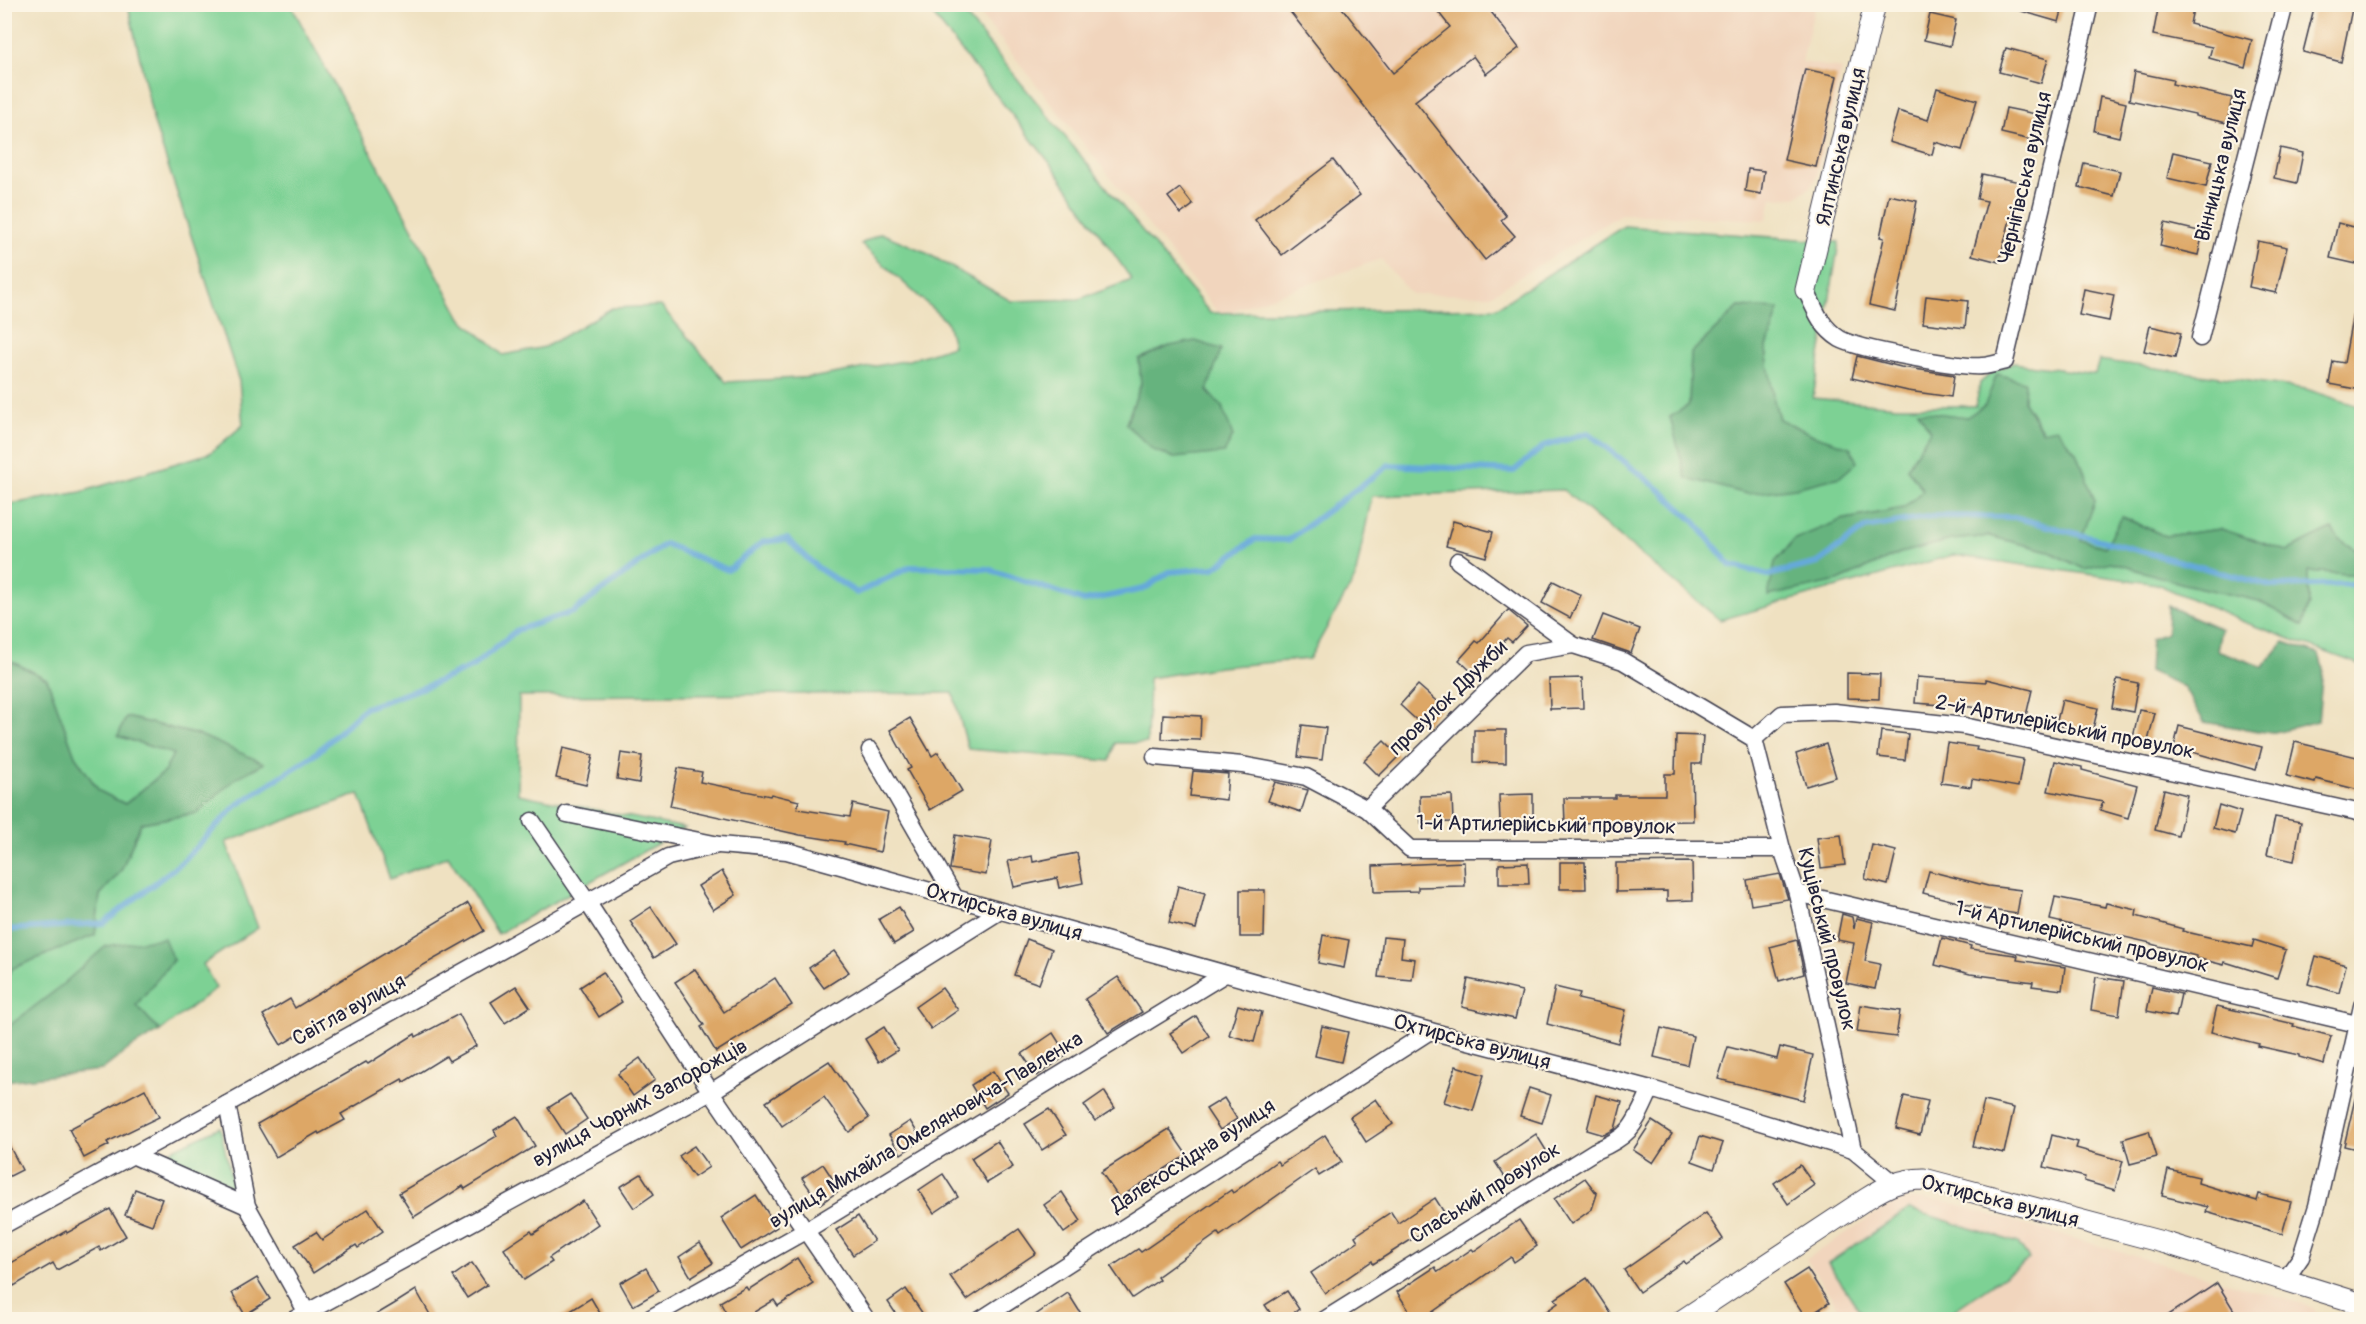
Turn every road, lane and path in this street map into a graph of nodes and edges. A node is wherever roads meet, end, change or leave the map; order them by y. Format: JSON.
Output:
{"nodes":[{"id":1,"x":1875,"y":4,"type":"edge"},
{"id":2,"x":2090,"y":4,"type":"edge"},
{"id":3,"x":2285,"y":4,"type":"edge"},
{"id":4,"x":1806,"y":290,"type":"joint"},
{"id":5,"x":2200,"y":338,"type":"dead end"},
{"id":6,"x":1458,"y":561,"type":"dead end"},
{"id":7,"x":1573,"y":645,"type":"junction"},
{"id":8,"x":1754,"y":739,"type":"junction"},
{"id":9,"x":870,"y":750,"type":"dead end"},
{"id":10,"x":1155,"y":757,"type":"dead end"},
{"id":11,"x":1367,"y":808,"type":"junction"},
{"id":12,"x":2361,"y":813,"type":"edge"},
{"id":13,"x":567,"y":814,"type":"dead end"},
{"id":14,"x":532,"y":821,"type":"dead end"},
{"id":15,"x":719,"y":845,"type":"junction"},
{"id":16,"x":1782,"y":849,"type":"junction"},
{"id":17,"x":1797,"y":893,"type":"junction"},
{"id":18,"x":955,"y":898,"type":"junction"},
{"id":19,"x":588,"y":903,"type":"junction"},
{"id":20,"x":1000,"y":910,"type":"junction"},
{"id":21,"x":1225,"y":974,"type":"junction"},
{"id":22,"x":2361,"y":1006,"type":"edge"},
{"id":23,"x":2357,"y":1024,"type":"junction"},
{"id":24,"x":1430,"y":1031,"type":"junction"},
{"id":25,"x":1651,"y":1089,"type":"junction"},
{"id":26,"x":711,"y":1092,"type":"junction"},
{"id":27,"x":227,"y":1104,"type":"junction"},
{"id":28,"x":1853,"y":1150,"type":"junction"},
{"id":29,"x":132,"y":1155,"type":"junction"},
{"id":30,"x":1893,"y":1183,"type":"junction"},
{"id":31,"x":247,"y":1206,"type":"junction"},
{"id":32,"x":4,"y":1225,"type":"edge"},
{"id":33,"x":805,"y":1231,"type":"junction"},
{"id":34,"x":2285,"y":1280,"type":"junction"},
{"id":35,"x":2361,"y":1304,"type":"edge"},
{"id":36,"x":303,"y":1317,"type":"edge"},
{"id":37,"x":647,"y":1320,"type":"edge"},
{"id":38,"x":867,"y":1320,"type":"edge"},
{"id":39,"x":980,"y":1320,"type":"edge"},
{"id":40,"x":1324,"y":1320,"type":"edge"},
{"id":41,"x":1683,"y":1320,"type":"edge"}],
"edges":[{"from":1,"to":4,"type":"street","name":"Ялтинська вулиця"},
{"from":2,"to":4,"type":"street","name":"Чернігівська вулиця"},
{"from":3,"to":5,"type":"street","name":"Вінницька вулиця"},
{"from":6,"to":7,"type":"street"},
{"from":7,"to":8,"type":"street"},
{"from":7,"to":11,"type":"street","name":"провулок Дружби"},
{"from":8,"to":12,"type":"street","name":"2-й Артилерійський провулок"},
{"from":8,"to":16,"type":"street","name":"Куцівський провулок"},
{"from":9,"to":18,"type":"street"},
{"from":10,"to":11,"type":"street","name":"1-й Артилерійський провулок"},
{"from":11,"to":16,"type":"street","name":"1-й Артилерійський провулок"},
{"from":13,"to":15,"type":"street","name":"Охтирська вулиця"},
{"from":14,"to":19,"type":"street"},
{"from":15,"to":18,"type":"street","name":"Охтирська вулиця"},
{"from":15,"to":19,"type":"street","name":"Світла вулиця"},
{"from":16,"to":17,"type":"street","name":"Куцівський провулок"},
{"from":17,"to":23,"type":"street","name":"1-й Артилерійський провулок"},
{"from":17,"to":28,"type":"street","name":"Куцівський провулок"},
{"from":18,"to":20,"type":"street","name":"Охтирська вулиця"},
{"from":19,"to":26,"type":"street"},
{"from":19,"to":27,"type":"street","name":"Світла вулиця"},
{"from":20,"to":21,"type":"street","name":"Охтирська вулиця"},
{"from":20,"to":26,"type":"street","name":"вулиця Чорних Запорожців"},
{"from":21,"to":24,"type":"street","name":"Охтирська вулиця"},
{"from":21,"to":33,"type":"street","name":"вулиця Михайла Омеляновича-Павленка"},
{"from":22,"to":23,"type":"street"},
{"from":23,"to":34,"type":"street"},
{"from":24,"to":25,"type":"street","name":"Охтирська вулиця"},
{"from":24,"to":39,"type":"street","name":"Далекосхідна вулиця"},
{"from":25,"to":28,"type":"street","name":"Охтирська вулиця"},
{"from":25,"to":40,"type":"street","name":"Спаський провулок"},
{"from":26,"to":33,"type":"street"},
{"from":26,"to":36,"type":"street","name":"вулиця Чорних Запорожців"},
{"from":27,"to":29,"type":"street","name":"Світла вулиця"},
{"from":27,"to":31,"type":"street"},
{"from":28,"to":30,"type":"street","name":"Охтирська вулиця"},
{"from":29,"to":31,"type":"street"},
{"from":29,"to":32,"type":"street","name":"Світла вулиця"},
{"from":30,"to":34,"type":"street","name":"Охтирська вулиця"},
{"from":30,"to":41,"type":"street"},
{"from":31,"to":36,"type":"street"},
{"from":33,"to":37,"type":"street","name":"вулиця Михайла Омеляновича-Павленка"},
{"from":33,"to":38,"type":"street"},
{"from":34,"to":35,"type":"street","name":"Охтирська вулиця"}]}
